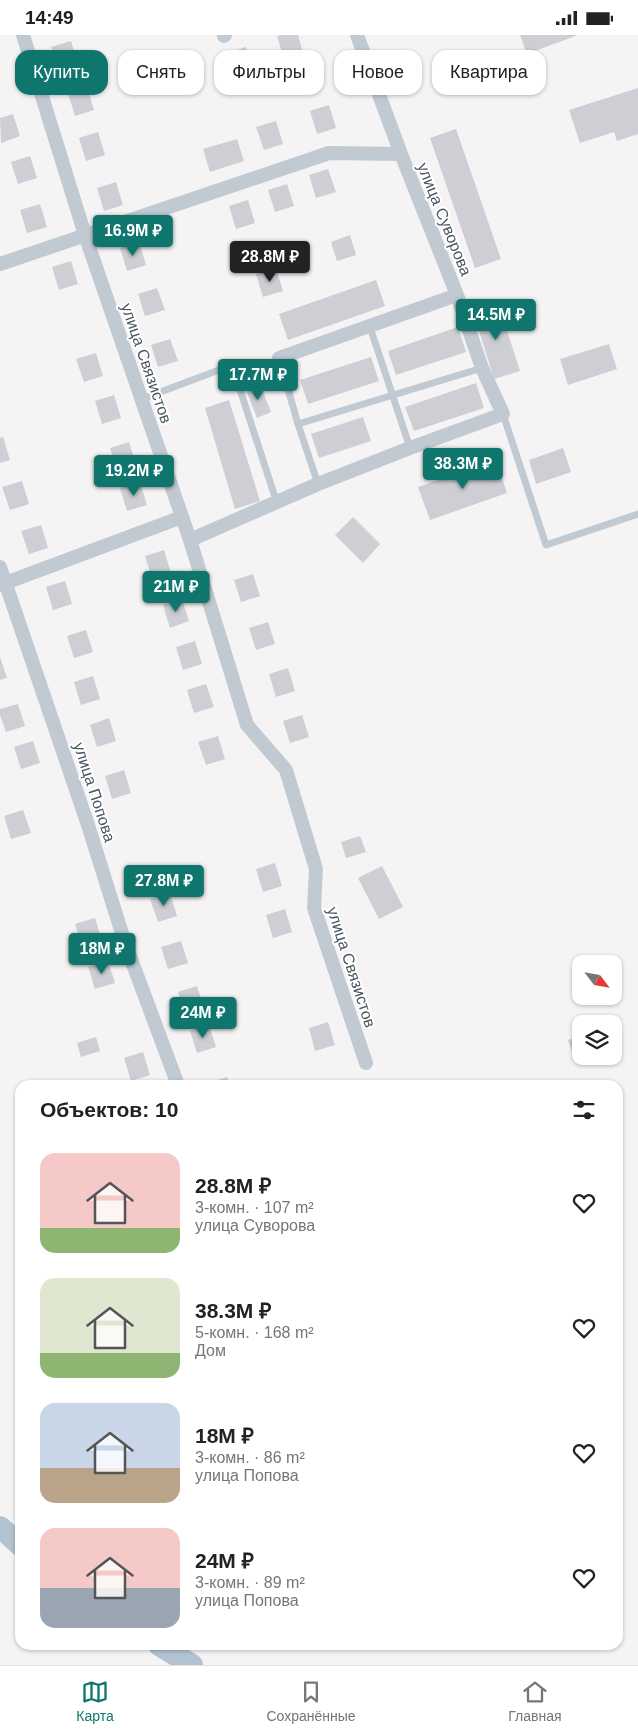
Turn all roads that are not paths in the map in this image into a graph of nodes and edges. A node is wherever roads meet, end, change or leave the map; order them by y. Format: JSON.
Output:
{"nodes":[{"id":1,"x":23,"y":35,"type":"edge"},
{"id":2,"x":357,"y":35,"type":"edge"},
{"id":3,"x":401,"y":154,"type":"junction"},
{"id":4,"x":85,"y":235,"type":"junction"},
{"id":5,"x":0,"y":264,"type":"edge"},
{"id":6,"x":457,"y":295,"type":"junction"},
{"id":7,"x":370,"y":327,"type":"junction"},
{"id":8,"x":279,"y":358,"type":"joint"},
{"id":9,"x":482,"y":367,"type":"junction"},
{"id":10,"x":393,"y":395,"type":"junction"},
{"id":11,"x":142,"y":399,"type":"junction"},
{"id":12,"x":503,"y":415,"type":"junction"},
{"id":13,"x":298,"y":424,"type":"junction"},
{"id":14,"x":410,"y":448,"type":"junction"},
{"id":15,"x":318,"y":485,"type":"junction"},
{"id":16,"x":277,"y":503,"type":"junction"},
{"id":17,"x":638,"y":514,"type":"edge"},
{"id":18,"x":182,"y":517,"type":"junction"},
{"id":19,"x":190,"y":540,"type":"junction"},
{"id":20,"x":0,"y":567,"type":"edge"},
{"id":21,"x":3,"y":584,"type":"edge"},
{"id":22,"x":366,"y":1063,"type":"dead end"},
{"id":23,"x":176,"y":1080,"type":"edge"},
{"id":24,"x":0,"y":1527,"type":"edge"},
{"id":25,"x":15,"y":1540,"type":"edge"},
{"id":26,"x":167,"y":1650,"type":"edge"},
{"id":27,"x":192,"y":1665,"type":"edge"}],
"edges":[{"from":1,"to":4,"type":"street","name":"улица Связистов"},
{"from":2,"to":3,"type":"street","name":"улица Суворова"},
{"from":3,"to":4,"type":"street"},
{"from":3,"to":6,"type":"street","name":"улица Суворова"},
{"from":4,"to":5,"type":"street"},
{"from":4,"to":11,"type":"street","name":"улица Связистов"},
{"from":6,"to":7,"type":"street","name":"улица Суворова"},
{"from":6,"to":9,"type":"street"},
{"from":7,"to":8,"type":"street","name":"улица Суворова"},
{"from":7,"to":10,"type":"lane"},
{"from":8,"to":13,"type":"lane"},
{"from":9,"to":10,"type":"lane"},
{"from":9,"to":12,"type":"street"},
{"from":10,"to":13,"type":"lane"},
{"from":10,"to":14,"type":"lane"},
{"from":11,"to":16,"type":"lane"},
{"from":11,"to":18,"type":"street","name":"улица Связистов"},
{"from":12,"to":14,"type":"street"},
{"from":12,"to":17,"type":"lane"},
{"from":13,"to":15,"type":"lane"},
{"from":14,"to":15,"type":"street"},
{"from":15,"to":16,"type":"street"},
{"from":16,"to":19,"type":"street"},
{"from":18,"to":19,"type":"street","name":"улица Связистов"},
{"from":18,"to":21,"type":"street"},
{"from":19,"to":22,"type":"street","name":"улица Связистов"},
{"from":20,"to":21,"type":"street","name":"улица Попова"},
{"from":21,"to":23,"type":"street","name":"улица Попова"},
{"from":24,"to":25,"type":"main road"},
{"from":26,"to":27,"type":"main road"}]}
